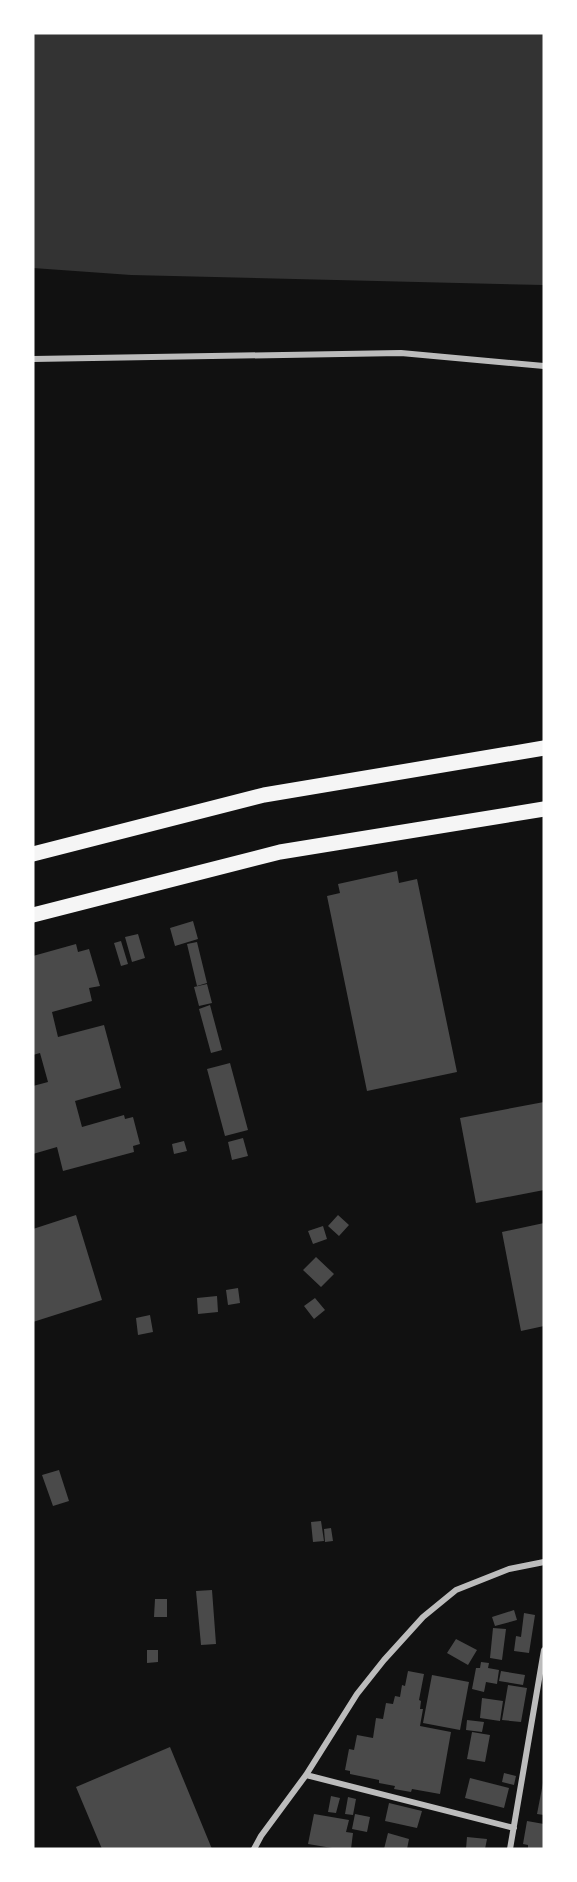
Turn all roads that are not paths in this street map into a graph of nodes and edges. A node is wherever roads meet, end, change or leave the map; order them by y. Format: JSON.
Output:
{"nodes":[{"id":1,"x":33,"y":359,"type":"edge"},
{"id":2,"x":544,"y":366,"type":"edge"},
{"id":3,"x":544,"y":748,"type":"edge"},
{"id":4,"x":544,"y":809,"type":"edge"},
{"id":5,"x":33,"y":854,"type":"edge"},
{"id":6,"x":33,"y":915,"type":"edge"},
{"id":7,"x":544,"y":1562,"type":"edge"},
{"id":8,"x":544,"y":1650,"type":"edge"},
{"id":9,"x":306,"y":1775,"type":"junction"},
{"id":10,"x":514,"y":1828,"type":"junction"},
{"id":11,"x":254,"y":1849,"type":"edge"},
{"id":12,"x":510,"y":1849,"type":"edge"}],
"edges":[{"from":1,"to":2,"type":"street"},
{"from":3,"to":5,"type":"main road"},
{"from":4,"to":6,"type":"main road"},
{"from":7,"to":9,"type":"street"},
{"from":8,"to":10,"type":"street"},
{"from":9,"to":10,"type":"street"},
{"from":9,"to":11,"type":"street"},
{"from":10,"to":12,"type":"street"}]}
